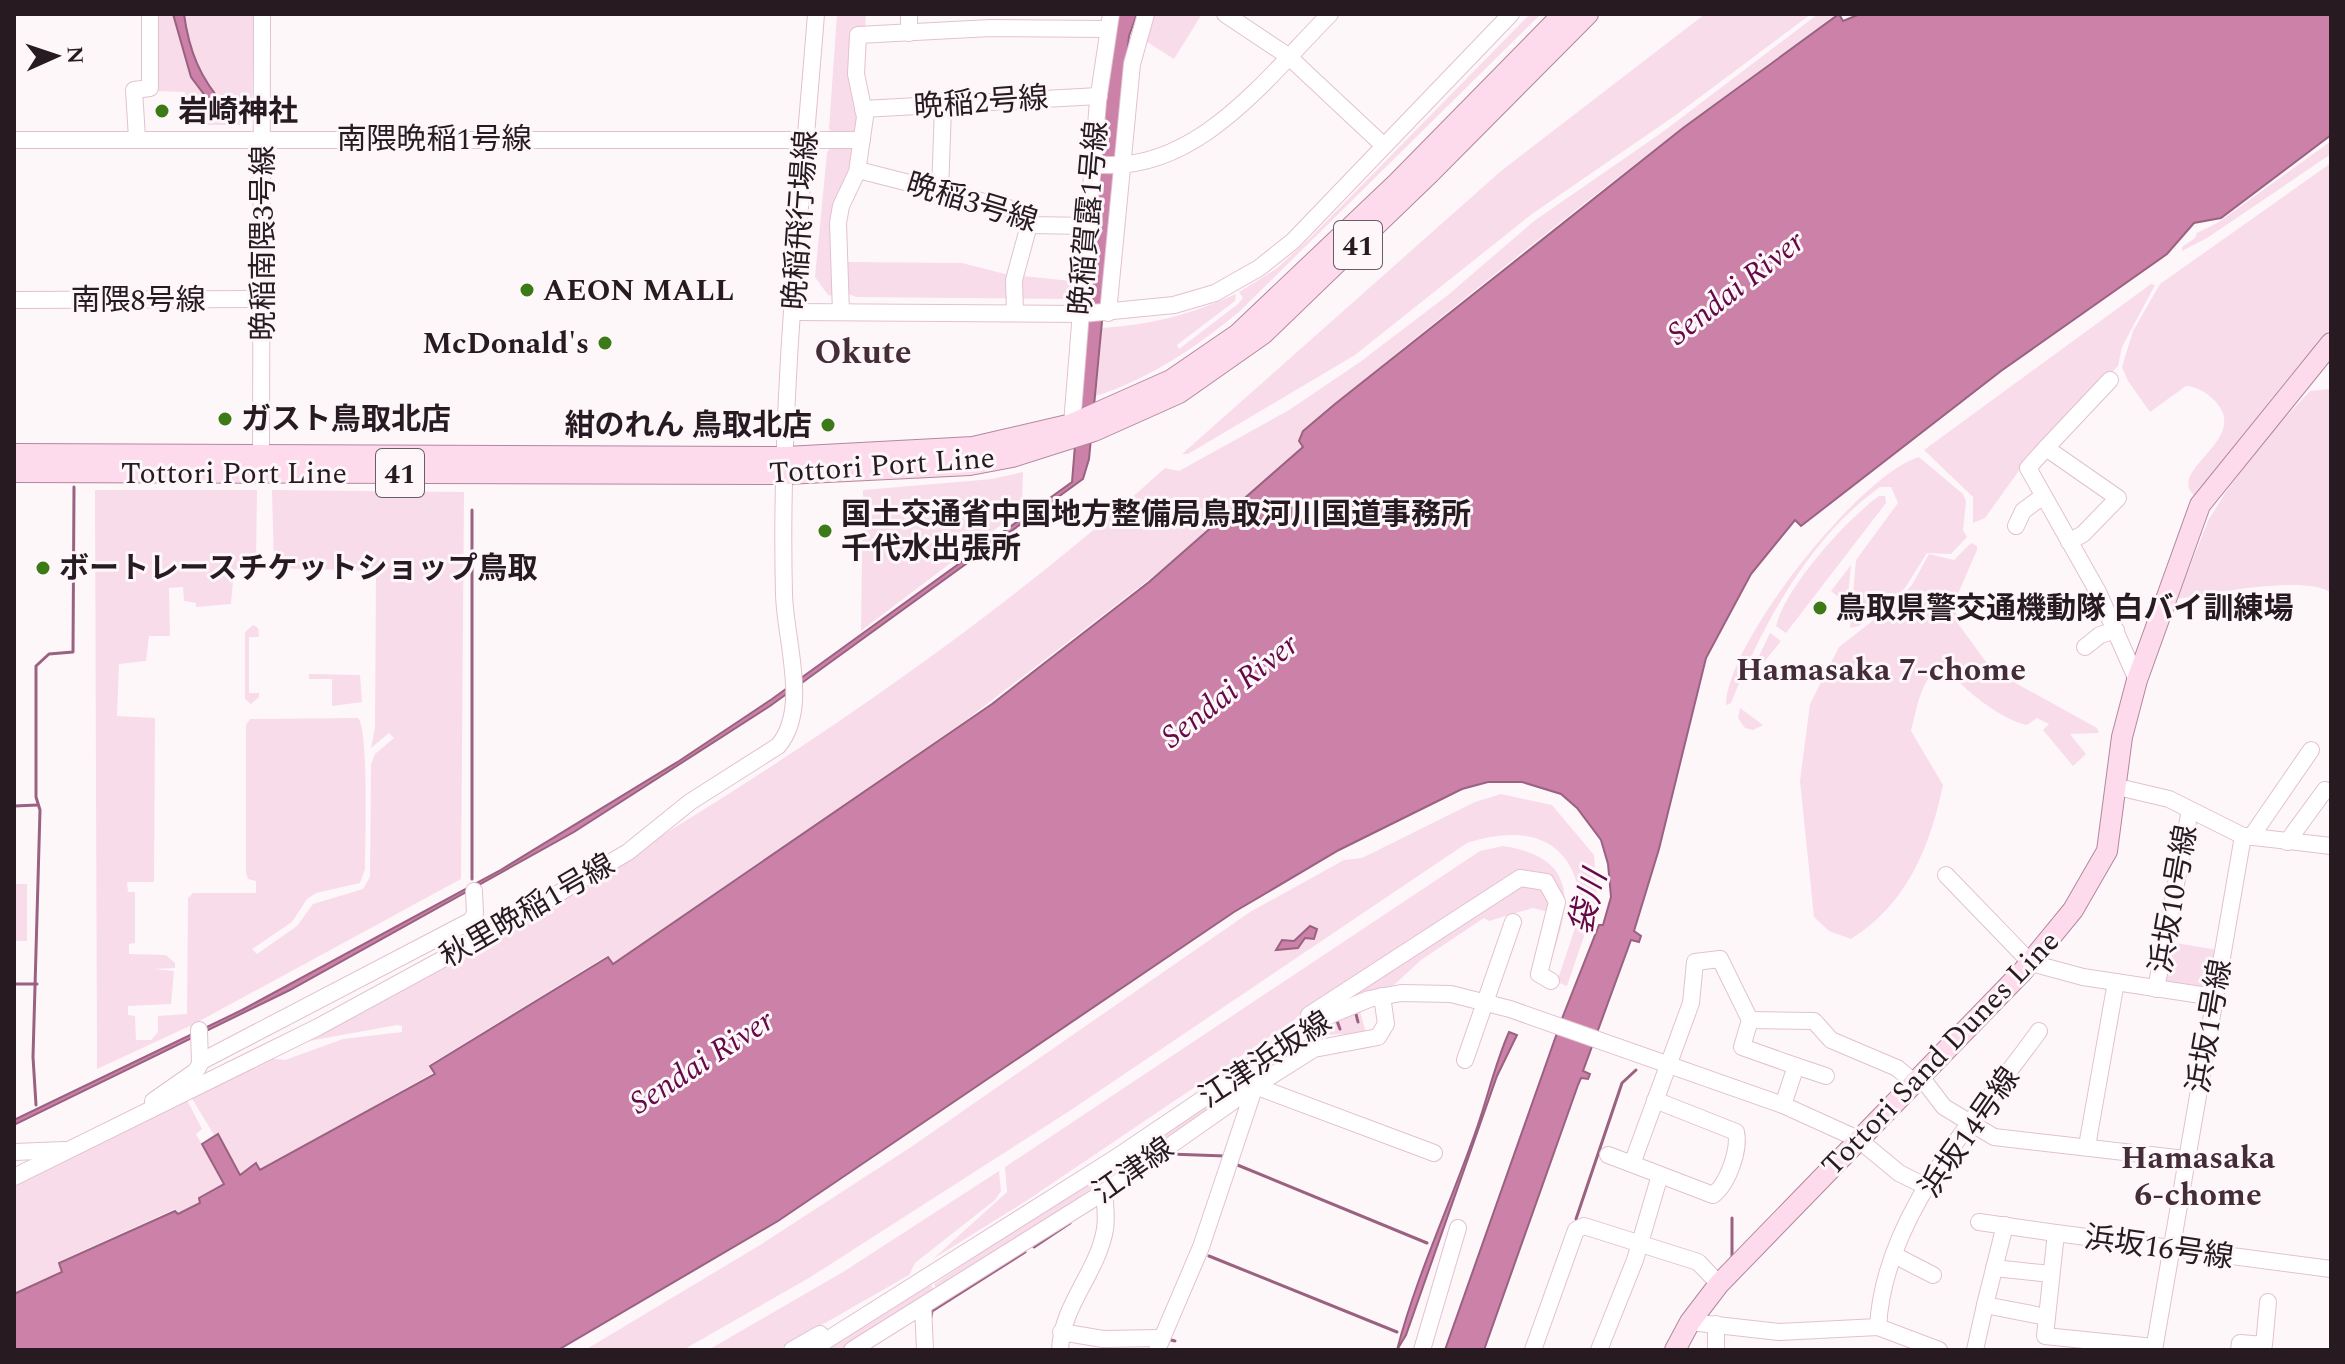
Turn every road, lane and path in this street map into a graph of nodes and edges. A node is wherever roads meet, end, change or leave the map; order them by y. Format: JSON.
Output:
{"nodes":[{"id":1,"x":150,"y":14,"type":"edge"},
{"id":2,"x":262,"y":14,"type":"edge"},
{"id":3,"x":816,"y":14,"type":"edge"},
{"id":4,"x":909,"y":14,"type":"edge"},
{"id":5,"x":1146,"y":14,"type":"edge"},
{"id":6,"x":1225,"y":14,"type":"edge"},
{"id":7,"x":1330,"y":14,"type":"edge"},
{"id":8,"x":1511,"y":14,"type":"edge"},
{"id":9,"x":1563,"y":14,"type":"edge"},
{"id":10,"x":1588,"y":14,"type":"edge"},
{"id":11,"x":1110,"y":21,"type":"edge"},
{"id":12,"x":909,"y":33,"type":"junction"},
{"id":13,"x":1288,"y":56,"type":"junction"},
{"id":14,"x":1099,"y":96,"type":"junction"},
{"id":15,"x":943,"y":107,"type":"junction"},
{"id":16,"x":863,"y":109,"type":"junction"},
{"id":17,"x":264,"y":137,"type":"junction"},
{"id":18,"x":137,"y":138,"type":"junction"},
{"id":19,"x":806,"y":139,"type":"junction"},
{"id":20,"x":14,"y":140,"type":"edge"},
{"id":21,"x":862,"y":140,"type":"junction"},
{"id":22,"x":1383,"y":145,"type":"junction"},
{"id":23,"x":1095,"y":164,"type":"junction"},
{"id":24,"x":1121,"y":166,"type":"junction"},
{"id":25,"x":858,"y":170,"type":"junction"},
{"id":26,"x":940,"y":192,"type":"junction"},
{"id":27,"x":1029,"y":225,"type":"junction"},
{"id":28,"x":1088,"y":226,"type":"junction"},
{"id":29,"x":263,"y":299,"type":"junction"},
{"id":30,"x":14,"y":300,"type":"edge"},
{"id":31,"x":793,"y":312,"type":"junction"},
{"id":32,"x":841,"y":312,"type":"junction"},
{"id":33,"x":1015,"y":313,"type":"junction"},
{"id":34,"x":1107,"y":313,"type":"junction"},
{"id":35,"x":1080,"y":314,"type":"junction"},
{"id":36,"x":2331,"y":343,"type":"edge"},
{"id":37,"x":2110,"y":380,"type":"dead end"},
{"id":38,"x":1094,"y":423,"type":"junction"},
{"id":39,"x":1073,"y":428,"type":"junction"},
{"id":40,"x":2046,"y":448,"type":"junction"},
{"id":41,"x":14,"y":454,"type":"edge"},
{"id":42,"x":261,"y":464,"type":"junction"},
{"id":43,"x":786,"y":465,"type":"junction"},
{"id":44,"x":14,"y":472,"type":"edge"},
{"id":45,"x":2043,"y":496,"type":"junction"},
{"id":46,"x":2016,"y":526,"type":"dead end"},
{"id":47,"x":2069,"y":542,"type":"junction"},
{"id":48,"x":2116,"y":630,"type":"junction"},
{"id":49,"x":2085,"y":647,"type":"dead end"},
{"id":50,"x":2137,"y":680,"type":"junction"},
{"id":51,"x":2311,"y":750,"type":"dead end"},
{"id":52,"x":2118,"y":787,"type":"junction"},
{"id":53,"x":2325,"y":790,"type":"dead end"},
{"id":54,"x":2190,"y":810,"type":"junction"},
{"id":55,"x":2247,"y":837,"type":"junction"},
{"id":56,"x":2287,"y":842,"type":"junction"},
{"id":57,"x":2331,"y":846,"type":"edge"},
{"id":58,"x":1946,"y":875,"type":"dead end"},
{"id":59,"x":474,"y":891,"type":"dead end"},
{"id":60,"x":474,"y":919,"type":"junction"},
{"id":61,"x":1513,"y":922,"type":"dead end"},
{"id":62,"x":445,"y":957,"type":"junction"},
{"id":63,"x":2031,"y":963,"type":"junction"},
{"id":64,"x":1551,"y":981,"type":"dead end"},
{"id":65,"x":2116,"y":982,"type":"junction"},
{"id":66,"x":2156,"y":989,"type":"junction"},
{"id":67,"x":1382,"y":996,"type":"junction"},
{"id":68,"x":2214,"y":997,"type":"junction"},
{"id":69,"x":1483,"y":1001,"type":"junction"},
{"id":70,"x":1750,"y":1020,"type":"junction"},
{"id":71,"x":199,"y":1030,"type":"dead end"},
{"id":72,"x":2039,"y":1031,"type":"dead end"},
{"id":73,"x":1465,"y":1060,"type":"dead end"},
{"id":74,"x":200,"y":1062,"type":"junction"},
{"id":75,"x":1670,"y":1064,"type":"junction"},
{"id":76,"x":1796,"y":1066,"type":"junction"},
{"id":77,"x":1826,"y":1076,"type":"dead end"},
{"id":78,"x":1918,"y":1080,"type":"junction"},
{"id":79,"x":1255,"y":1086,"type":"junction"},
{"id":80,"x":1655,"y":1100,"type":"junction"},
{"id":81,"x":1783,"y":1105,"type":"junction"},
{"id":82,"x":130,"y":1122,"type":"junction"},
{"id":83,"x":1972,"y":1125,"type":"junction"},
{"id":84,"x":1858,"y":1139,"type":"junction"},
{"id":85,"x":2087,"y":1146,"type":"junction"},
{"id":86,"x":71,"y":1150,"type":"junction"},
{"id":87,"x":14,"y":1152,"type":"edge"},
{"id":88,"x":1434,"y":1153,"type":"dead end"},
{"id":89,"x":1608,"y":1155,"type":"dead end"},
{"id":90,"x":2185,"y":1159,"type":"junction"},
{"id":91,"x":1632,"y":1164,"type":"junction"},
{"id":92,"x":1660,"y":1175,"type":"junction"},
{"id":93,"x":14,"y":1177,"type":"edge"},
{"id":94,"x":1927,"y":1187,"type":"junction"},
{"id":95,"x":1104,"y":1192,"type":"junction"},
{"id":96,"x":1979,"y":1222,"type":"dead end"},
{"id":97,"x":2005,"y":1225,"type":"junction"},
{"id":98,"x":1458,"y":1228,"type":"dead end"},
{"id":99,"x":2056,"y":1233,"type":"junction"},
{"id":100,"x":1639,"y":1246,"type":"junction"},
{"id":101,"x":2172,"y":1249,"type":"junction"},
{"id":102,"x":1894,"y":1255,"type":"junction"},
{"id":103,"x":1994,"y":1268,"type":"junction"},
{"id":104,"x":2331,"y":1269,"type":"edge"},
{"id":105,"x":2051,"y":1274,"type":"junction"},
{"id":106,"x":1933,"y":1275,"type":"dead end"},
{"id":107,"x":1719,"y":1284,"type":"junction"},
{"id":108,"x":2268,"y":1302,"type":"dead end"},
{"id":109,"x":1985,"y":1305,"type":"junction"},
{"id":110,"x":923,"y":1307,"type":"junction"},
{"id":111,"x":2047,"y":1317,"type":"junction"},
{"id":112,"x":1690,"y":1322,"type":"junction"},
{"id":113,"x":1716,"y":1324,"type":"junction"},
{"id":114,"x":1878,"y":1327,"type":"junction"},
{"id":115,"x":1061,"y":1332,"type":"junction"},
{"id":116,"x":1159,"y":1344,"type":"edge"},
{"id":117,"x":1912,"y":1345,"type":"edge"},
{"id":118,"x":2154,"y":1349,"type":"edge"},
{"id":119,"x":792,"y":1350,"type":"edge"},
{"id":120,"x":811,"y":1350,"type":"edge"},
{"id":121,"x":852,"y":1350,"type":"edge"},
{"id":122,"x":925,"y":1350,"type":"edge"},
{"id":123,"x":1060,"y":1350,"type":"edge"},
{"id":124,"x":1422,"y":1350,"type":"edge"},
{"id":125,"x":1533,"y":1350,"type":"edge"},
{"id":126,"x":1599,"y":1350,"type":"edge"},
{"id":127,"x":1675,"y":1350,"type":"edge"},
{"id":128,"x":1716,"y":1350,"type":"edge"},
{"id":129,"x":1939,"y":1350,"type":"edge"},
{"id":130,"x":1975,"y":1350,"type":"edge"},
{"id":131,"x":2239,"y":1350,"type":"edge"}],
"edges":[{"from":1,"to":18,"type":"street"},
{"from":2,"to":17,"type":"street","name":"晩稲南隈3号線"},
{"from":3,"to":19,"type":"street","name":"晩稲飛行場線"},
{"from":4,"to":12,"type":"street"},
{"from":5,"to":24,"type":"street"},
{"from":6,"to":13,"type":"street"},
{"from":7,"to":13,"type":"street"},
{"from":8,"to":22,"type":"street"},
{"from":9,"to":38,"type":"main road","name":"Tottori Port Line","number":"41"},
{"from":10,"to":38,"type":"main road","name":"Tottori Port Line","number":"41"},
{"from":11,"to":12,"type":"street"},
{"from":11,"to":14,"type":"street","name":"晩稲賀露1号線"},
{"from":12,"to":16,"type":"street"},
{"from":13,"to":22,"type":"street"},
{"from":13,"to":24,"type":"street"},
{"from":14,"to":15,"type":"street","name":"晩稲2号線"},
{"from":14,"to":23,"type":"street","name":"晩稲賀露1号線"},
{"from":15,"to":16,"type":"street","name":"晩稲2号線"},
{"from":15,"to":26,"type":"street"},
{"from":16,"to":21,"type":"street"},
{"from":17,"to":18,"type":"street","name":"南隈晩稲1号線"},
{"from":17,"to":19,"type":"street","name":"南隈晩稲1号線"},
{"from":17,"to":29,"type":"street","name":"晩稲南隈3号線"},
{"from":18,"to":20,"type":"street","name":"南隈晩稲1号線"},
{"from":19,"to":21,"type":"street","name":"南隈晩稲1号線"},
{"from":19,"to":31,"type":"street","name":"晩稲飛行場線"},
{"from":21,"to":25,"type":"street"},
{"from":22,"to":34,"type":"street"},
{"from":23,"to":24,"type":"street"},
{"from":23,"to":28,"type":"street","name":"晩稲賀露1号線"},
{"from":24,"to":34,"type":"street"},
{"from":25,"to":26,"type":"street","name":"晩稲3号線"},
{"from":25,"to":32,"type":"street"},
{"from":26,"to":27,"type":"street","name":"晩稲3号線"},
{"from":27,"to":28,"type":"street","name":"晩稲3号線"},
{"from":27,"to":33,"type":"street"},
{"from":28,"to":35,"type":"street","name":"晩稲賀露1号線"},
{"from":29,"to":30,"type":"street","name":"南隈8号線"},
{"from":29,"to":42,"type":"street","name":"晩稲南隈3号線"},
{"from":31,"to":32,"type":"street"},
{"from":31,"to":43,"type":"street","name":"晩稲飛行場線"},
{"from":32,"to":33,"type":"street"},
{"from":33,"to":35,"type":"street"},
{"from":34,"to":35,"type":"street"},
{"from":35,"to":39,"type":"street","name":"晩稲賀露1号線"},
{"from":36,"to":50,"type":"main road","name":"Tottori Sand Dunes Line"},
{"from":37,"to":40,"type":"street"},
{"from":38,"to":39,"type":"main road","name":"Tottori Port Line","number":"41"},
{"from":39,"to":43,"type":"main road","name":"Tottori Port Line","number":"41"},
{"from":40,"to":45,"type":"street"},
{"from":40,"to":47,"type":"street"},
{"from":41,"to":42,"type":"main road","name":"Tottori Port Line","number":"41"},
{"from":42,"to":43,"type":"main road","name":"Tottori Port Line","number":"41"},
{"from":42,"to":44,"type":"main road","name":"Tottori Port Line","number":"41"},
{"from":43,"to":62,"type":"street","name":"秋里晩稲1号線"},
{"from":45,"to":46,"type":"street"},
{"from":45,"to":47,"type":"street"},
{"from":47,"to":48,"type":"street"},
{"from":48,"to":49,"type":"street"},
{"from":48,"to":50,"type":"street"},
{"from":50,"to":52,"type":"main road","name":"Tottori Sand Dunes Line"},
{"from":51,"to":55,"type":"street"},
{"from":52,"to":54,"type":"street"},
{"from":52,"to":63,"type":"main road","name":"Tottori Sand Dunes Line"},
{"from":53,"to":56,"type":"street"},
{"from":54,"to":55,"type":"street"},
{"from":54,"to":66,"type":"street","name":"浜坂10号線"},
{"from":55,"to":56,"type":"street"},
{"from":55,"to":68,"type":"street","name":"浜坂1号線"},
{"from":56,"to":57,"type":"street"},
{"from":58,"to":63,"type":"street"},
{"from":59,"to":60,"type":"street"},
{"from":60,"to":62,"type":"street"},
{"from":60,"to":74,"type":"street"},
{"from":61,"to":69,"type":"street"},
{"from":62,"to":82,"type":"street","name":"秋里晩稲1号線"},
{"from":63,"to":65,"type":"street"},
{"from":63,"to":78,"type":"main road","name":"Tottori Sand Dunes Line"},
{"from":64,"to":119,"type":"street"},
{"from":65,"to":66,"type":"street"},
{"from":65,"to":85,"type":"street"},
{"from":66,"to":68,"type":"street"},
{"from":67,"to":69,"type":"street","name":"江津浜坂線"},
{"from":67,"to":79,"type":"street","name":"江津線"},
{"from":67,"to":120,"type":"street","name":"江津浜坂線"},
{"from":68,"to":90,"type":"street","name":"浜坂1号線"},
{"from":69,"to":73,"type":"street"},
{"from":69,"to":75,"type":"street","name":"江津浜坂線"},
{"from":70,"to":75,"type":"street"},
{"from":70,"to":76,"type":"street"},
{"from":70,"to":78,"type":"street"},
{"from":71,"to":74,"type":"street"},
{"from":72,"to":83,"type":"street","name":"浜坂14号線"},
{"from":74,"to":82,"type":"street"},
{"from":75,"to":80,"type":"street"},
{"from":75,"to":81,"type":"street","name":"江津浜坂線"},
{"from":76,"to":77,"type":"street"},
{"from":76,"to":81,"type":"street"},
{"from":78,"to":83,"type":"street"},
{"from":78,"to":84,"type":"main road","name":"Tottori Sand Dunes Line"},
{"from":79,"to":88,"type":"street"},
{"from":79,"to":95,"type":"street","name":"江津線"},
{"from":79,"to":116,"type":"street"},
{"from":80,"to":91,"type":"street"},
{"from":80,"to":92,"type":"street"},
{"from":81,"to":84,"type":"street","name":"江津浜坂線"},
{"from":82,"to":86,"type":"street","name":"秋里晩稲1号線"},
{"from":83,"to":85,"type":"street"},
{"from":83,"to":94,"type":"street","name":"浜坂14号線"},
{"from":84,"to":94,"type":"street","name":"江津浜坂線"},
{"from":84,"to":107,"type":"main road","name":"Tottori Sand Dunes Line"},
{"from":85,"to":90,"type":"street"},
{"from":86,"to":87,"type":"street"},
{"from":86,"to":93,"type":"street","name":"秋里晩稲1号線"},
{"from":89,"to":91,"type":"street"},
{"from":90,"to":101,"type":"street","name":"浜坂1号線"},
{"from":91,"to":92,"type":"street"},
{"from":92,"to":100,"type":"street"},
{"from":94,"to":102,"type":"street","name":"浜坂14号線"},
{"from":95,"to":110,"type":"street","name":"江津線"},
{"from":95,"to":115,"type":"street"},
{"from":96,"to":97,"type":"street"},
{"from":97,"to":99,"type":"street"},
{"from":97,"to":103,"type":"street"},
{"from":98,"to":124,"type":"street"},
{"from":99,"to":101,"type":"street","name":"浜坂16号線"},
{"from":99,"to":105,"type":"street","name":"浜坂16号線"},
{"from":100,"to":107,"type":"street"},
{"from":100,"to":125,"type":"street"},
{"from":100,"to":126,"type":"street"},
{"from":101,"to":104,"type":"street","name":"浜坂16号線"},
{"from":101,"to":118,"type":"street","name":"浜坂1号線"},
{"from":102,"to":106,"type":"street"},
{"from":102,"to":114,"type":"street","name":"浜坂14号線"},
{"from":103,"to":105,"type":"street"},
{"from":103,"to":109,"type":"street"},
{"from":105,"to":111,"type":"street","name":"浜坂16号線"},
{"from":107,"to":112,"type":"main road","name":"Tottori Sand Dunes Line"},
{"from":108,"to":131,"type":"street"},
{"from":109,"to":111,"type":"street"},
{"from":109,"to":130,"type":"street"},
{"from":110,"to":121,"type":"street","name":"江津線"},
{"from":110,"to":122,"type":"street"},
{"from":111,"to":118,"type":"street"},
{"from":112,"to":113,"type":"street"},
{"from":112,"to":127,"type":"main road","name":"Tottori Sand Dunes Line"},
{"from":113,"to":114,"type":"street"},
{"from":113,"to":128,"type":"street"},
{"from":114,"to":117,"type":"street"},
{"from":115,"to":116,"type":"street"},
{"from":115,"to":123,"type":"street"},
{"from":117,"to":129,"type":"street"}]}
